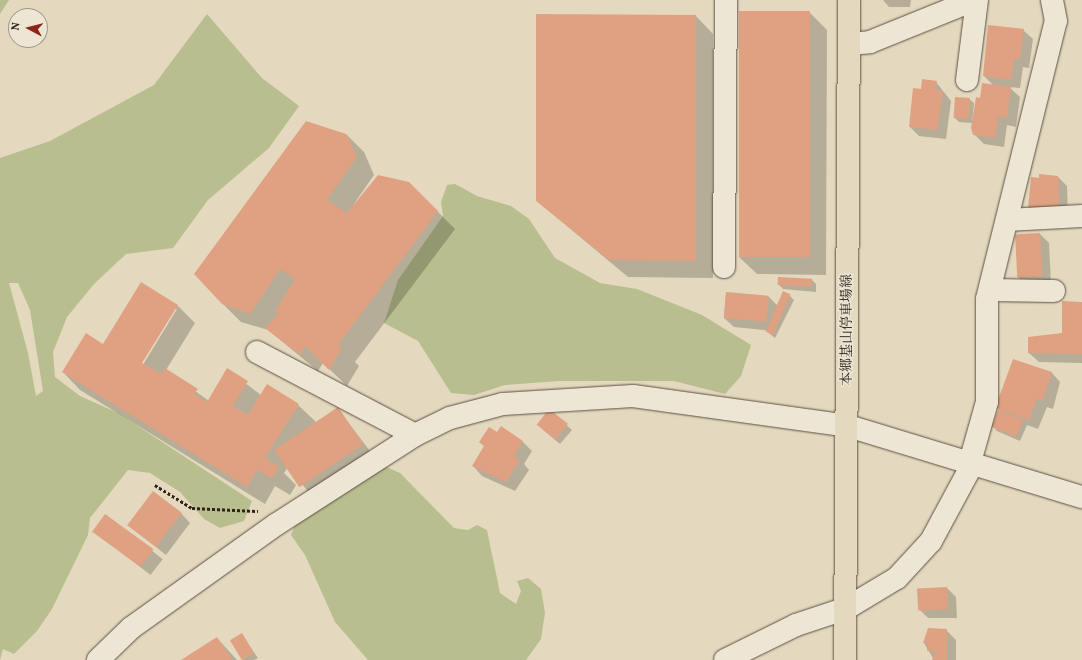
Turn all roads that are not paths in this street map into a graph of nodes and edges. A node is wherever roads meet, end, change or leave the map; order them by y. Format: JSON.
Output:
{"nodes":[{"id":1,"x":726,"y":0,"type":"edge"},
{"id":2,"x":849,"y":0,"type":"edge"},
{"id":3,"x":974,"y":0,"type":"edge"},
{"id":4,"x":977,"y":0,"type":"edge"},
{"id":5,"x":1052,"y":0,"type":"edge"},
{"id":6,"x":848,"y":44,"type":"junction"},
{"id":7,"x":966,"y":80,"type":"dead end"},
{"id":8,"x":1082,"y":216,"type":"edge"},
{"id":9,"x":1007,"y":220,"type":"junction"},
{"id":10,"x":724,"y":266,"type":"dead end"},
{"id":11,"x":990,"y":290,"type":"junction"},
{"id":12,"x":1054,"y":291,"type":"dead end"},
{"id":13,"x":257,"y":352,"type":"dead end"},
{"id":14,"x":848,"y":426,"type":"junction"},
{"id":15,"x":415,"y":435,"type":"junction"},
{"id":16,"x":971,"y":462,"type":"junction"},
{"id":17,"x":1082,"y":497,"type":"edge"},
{"id":18,"x":846,"y":608,"type":"junction"},
{"id":19,"x":98,"y":660,"type":"edge"},
{"id":20,"x":725,"y":660,"type":"edge"},
{"id":21,"x":845,"y":660,"type":"edge"}],
"edges":[{"from":1,"to":10,"type":"street"},
{"from":2,"to":6,"type":"main road","name":"本郷基山停車場線"},
{"from":3,"to":6,"type":"street"},
{"from":4,"to":7,"type":"street"},
{"from":5,"to":9,"type":"street"},
{"from":6,"to":14,"type":"main road","name":"本郷基山停車場線"},
{"from":8,"to":9,"type":"street"},
{"from":9,"to":11,"type":"street"},
{"from":11,"to":12,"type":"street"},
{"from":11,"to":16,"type":"street"},
{"from":13,"to":15,"type":"street"},
{"from":14,"to":15,"type":"street"},
{"from":14,"to":16,"type":"street"},
{"from":14,"to":18,"type":"main road","name":"本郷基山停車場線"},
{"from":15,"to":19,"type":"street"},
{"from":16,"to":17,"type":"street"},
{"from":16,"to":18,"type":"street"},
{"from":18,"to":20,"type":"street"},
{"from":18,"to":21,"type":"main road","name":"本郷基山停車場線"}]}
